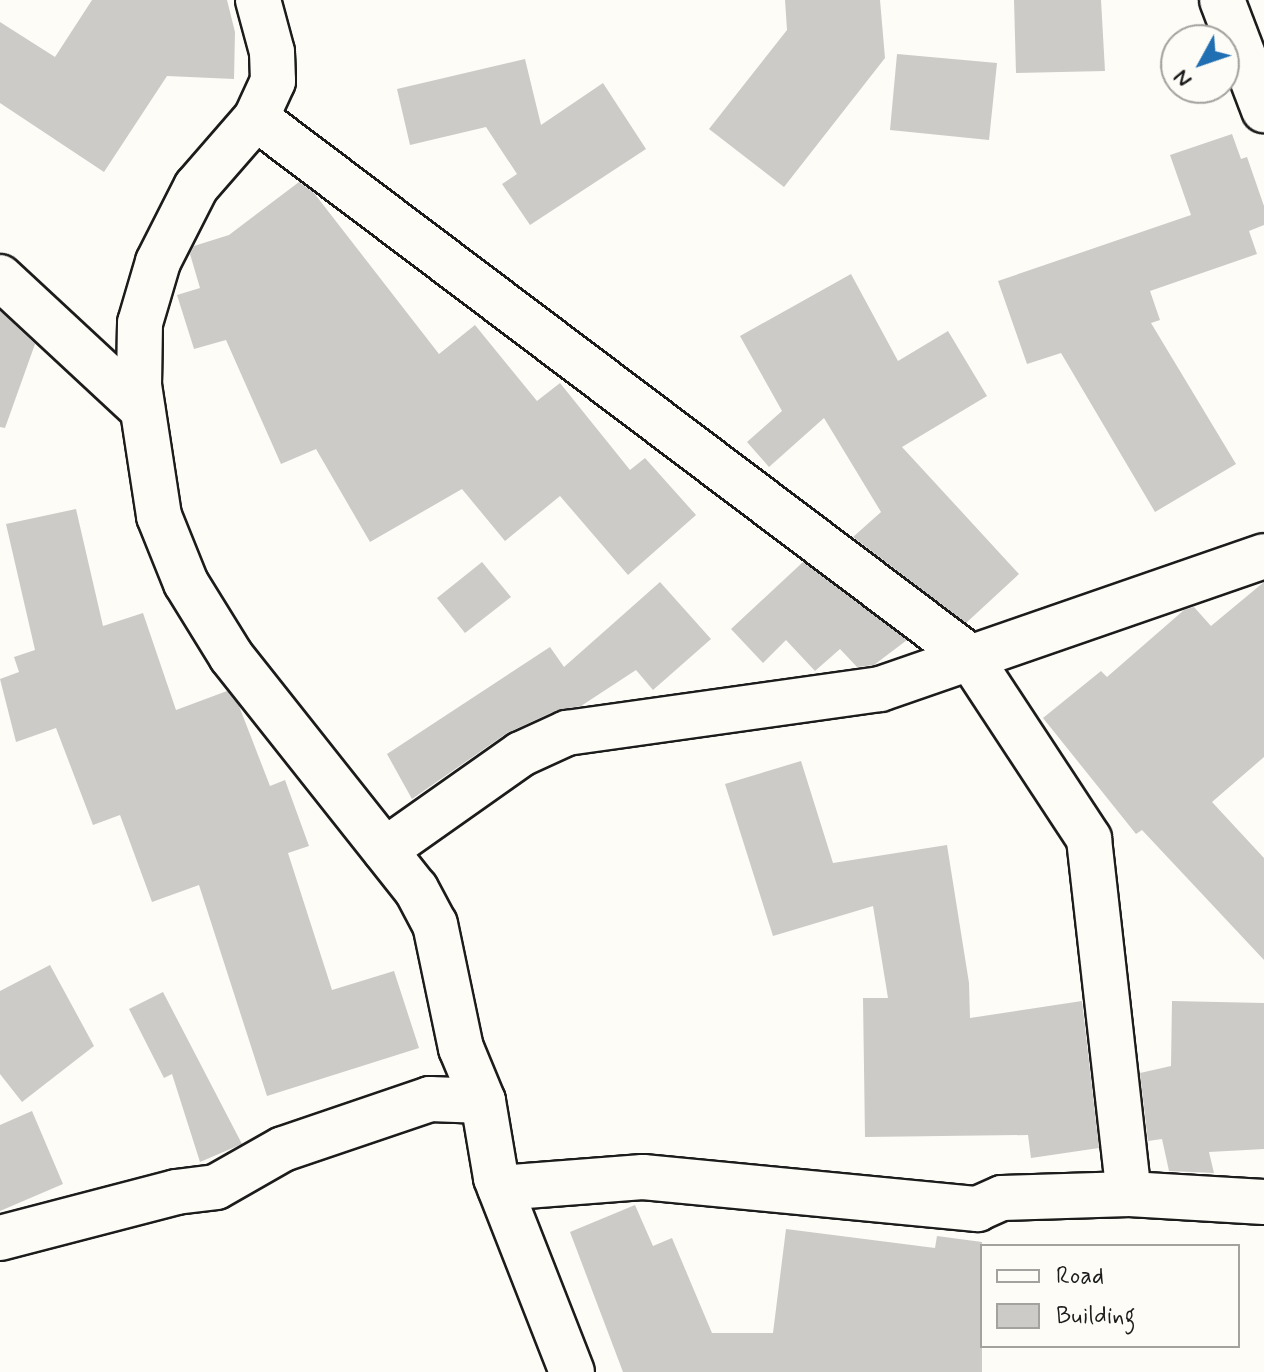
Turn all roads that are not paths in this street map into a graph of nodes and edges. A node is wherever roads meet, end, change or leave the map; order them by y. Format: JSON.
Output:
{"nodes":[{"id":1,"x":258,"y":0,"type":"edge"},
{"id":2,"x":1222,"y":0,"type":"edge"},
{"id":3,"x":1264,"y":110,"type":"edge"},
{"id":4,"x":256,"y":118,"type":"junction"},
{"id":5,"x":0,"y":277,"type":"edge"},
{"id":6,"x":142,"y":409,"type":"junction"},
{"id":7,"x":1264,"y":556,"type":"edge"},
{"id":8,"x":969,"y":656,"type":"junction"},
{"id":9,"x":385,"y":850,"type":"junction"},
{"id":10,"x":483,"y":1101,"type":"junction"},
{"id":11,"x":500,"y":1188,"type":"junction"},
{"id":12,"x":1129,"y":1194,"type":"junction"},
{"id":13,"x":1264,"y":1202,"type":"edge"},
{"id":14,"x":0,"y":1238,"type":"edge"},
{"id":15,"x":572,"y":1372,"type":"edge"}],
"edges":[{"from":1,"to":4,"type":"street"},
{"from":2,"to":3,"type":"street"},
{"from":4,"to":6,"type":"street"},
{"from":4,"to":8,"type":"street"},
{"from":5,"to":6,"type":"street"},
{"from":6,"to":9,"type":"street"},
{"from":7,"to":8,"type":"street"},
{"from":8,"to":9,"type":"street"},
{"from":8,"to":12,"type":"street"},
{"from":9,"to":10,"type":"street"},
{"from":10,"to":11,"type":"street"},
{"from":10,"to":14,"type":"street"},
{"from":11,"to":12,"type":"street"},
{"from":11,"to":15,"type":"street"},
{"from":12,"to":13,"type":"street"}]}
